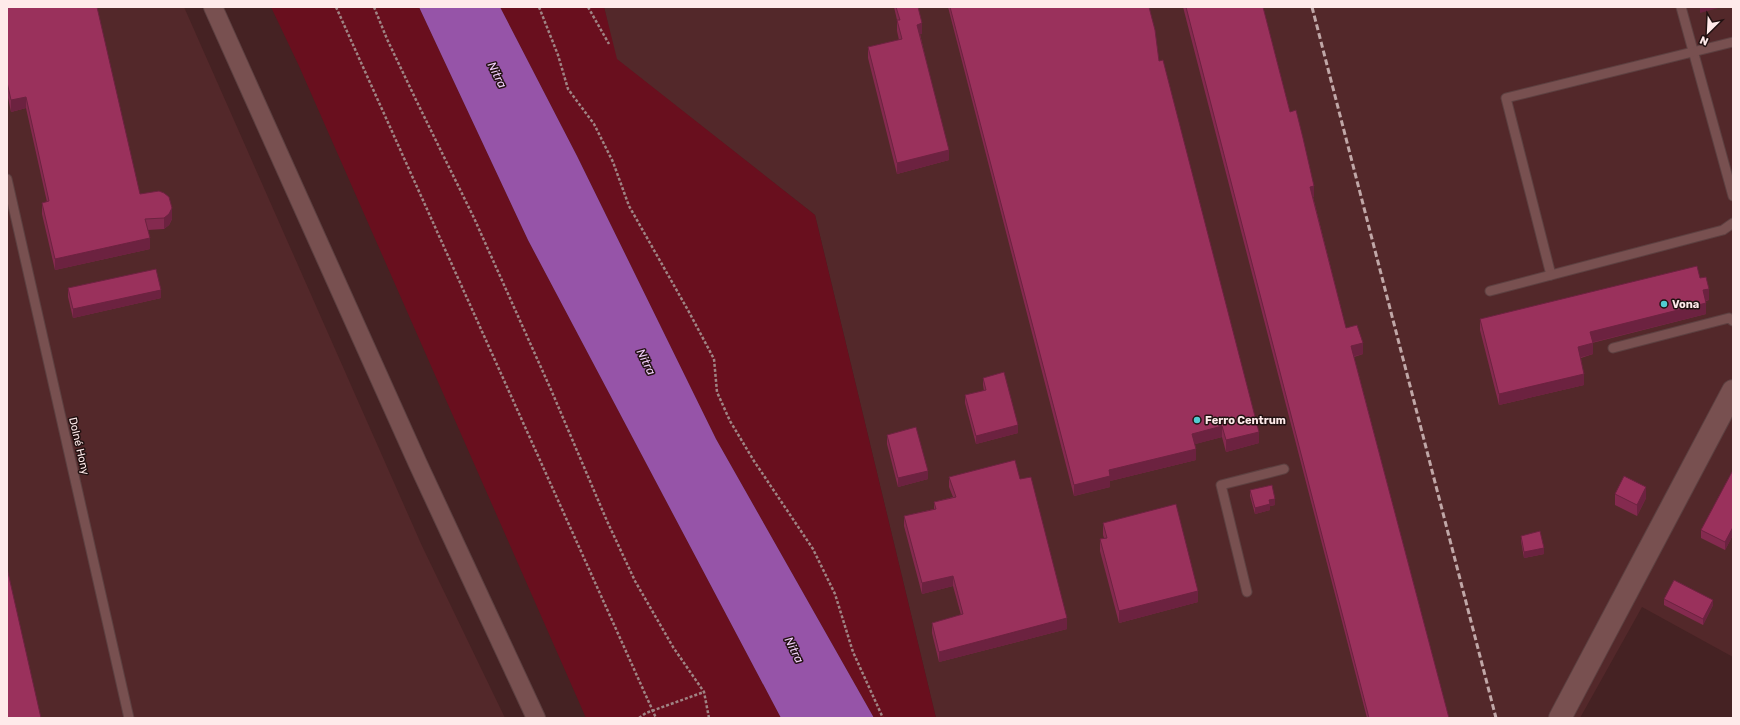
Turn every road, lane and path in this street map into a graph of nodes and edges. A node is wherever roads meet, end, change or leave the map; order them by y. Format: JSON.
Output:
{"nodes":[{"id":1,"x":213,"y":7,"type":"edge"},
{"id":2,"x":336,"y":7,"type":"edge"},
{"id":3,"x":374,"y":7,"type":"edge"},
{"id":4,"x":539,"y":7,"type":"edge"},
{"id":5,"x":588,"y":7,"type":"edge"},
{"id":6,"x":1680,"y":7,"type":"edge"},
{"id":7,"x":1733,"y":42,"type":"edge"},
{"id":8,"x":609,"y":44,"type":"dead end"},
{"id":9,"x":1693,"y":52,"type":"junction"},
{"id":10,"x":7,"y":179,"type":"edge"},
{"id":11,"x":1733,"y":196,"type":"edge"},
{"id":12,"x":1733,"y":223,"type":"edge"},
{"id":13,"x":1551,"y":275,"type":"junction"},
{"id":14,"x":1490,"y":291,"type":"dead end"},
{"id":15,"x":1733,"y":321,"type":"edge"},
{"id":16,"x":1613,"y":348,"type":"dead end"},
{"id":17,"x":1733,"y":392,"type":"edge"},
{"id":18,"x":1284,"y":469,"type":"dead end"},
{"id":19,"x":1247,"y":592,"type":"dead end"},
{"id":20,"x":704,"y":692,"type":"junction"},
{"id":21,"x":652,"y":710,"type":"junction"},
{"id":22,"x":130,"y":718,"type":"edge"},
{"id":23,"x":536,"y":718,"type":"edge"},
{"id":24,"x":639,"y":718,"type":"edge"},
{"id":25,"x":656,"y":718,"type":"edge"},
{"id":26,"x":709,"y":718,"type":"edge"},
{"id":27,"x":883,"y":718,"type":"edge"},
{"id":28,"x":1560,"y":718,"type":"edge"}],
"edges":[{"from":1,"to":23,"type":"street"},
{"from":2,"to":21,"type":"path"},
{"from":3,"to":20,"type":"path"},
{"from":4,"to":27,"type":"path"},
{"from":5,"to":8,"type":"path"},
{"from":6,"to":9,"type":"lane"},
{"from":7,"to":9,"type":"lane"},
{"from":9,"to":11,"type":"lane"},
{"from":9,"to":13,"type":"lane"},
{"from":10,"to":22,"type":"lane","name":"Dolné Hony"},
{"from":12,"to":13,"type":"lane"},
{"from":13,"to":14,"type":"lane"},
{"from":15,"to":16,"type":"lane"},
{"from":17,"to":28,"type":"street"},
{"from":18,"to":19,"type":"lane"},
{"from":20,"to":21,"type":"path"},
{"from":20,"to":26,"type":"path"},
{"from":21,"to":24,"type":"path"},
{"from":21,"to":25,"type":"path"}]}
